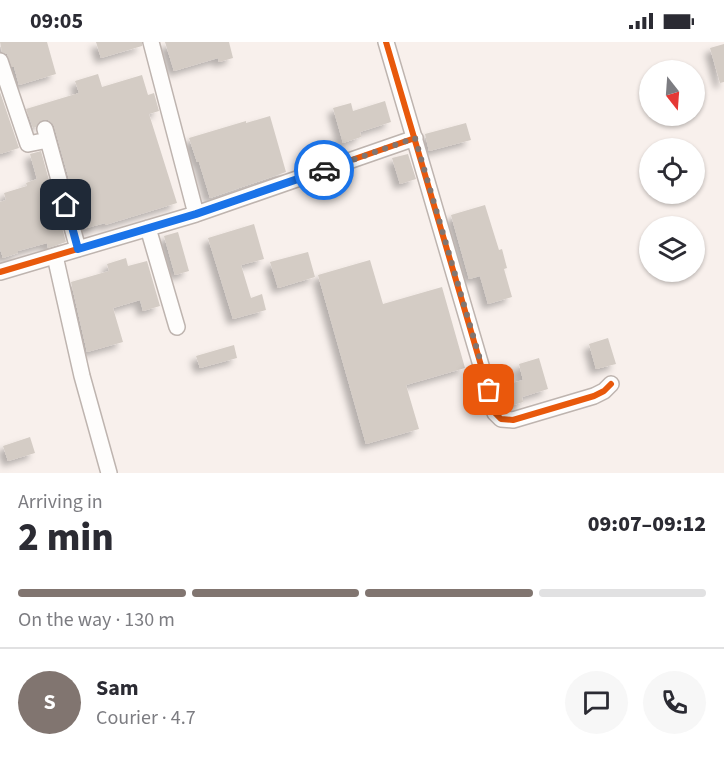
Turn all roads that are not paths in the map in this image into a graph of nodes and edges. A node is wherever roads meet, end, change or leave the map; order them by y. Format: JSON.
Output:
{"nodes":[{"id":1,"x":151,"y":42,"type":"edge"},
{"id":2,"x":386,"y":42,"type":"edge"},
{"id":3,"x":0,"y":61,"type":"edge"},
{"id":4,"x":415,"y":138,"type":"junction"},
{"id":5,"x":196,"y":214,"type":"junction"},
{"id":6,"x":148,"y":228,"type":"junction"},
{"id":7,"x":78,"y":249,"type":"junction"},
{"id":8,"x":55,"y":256,"type":"junction"},
{"id":9,"x":0,"y":272,"type":"edge"},
{"id":10,"x":177,"y":327,"type":"dead end"},
{"id":11,"x":611,"y":384,"type":"dead end"},
{"id":12,"x":109,"y":473,"type":"edge"}],
"edges":[{"from":1,"to":5,"type":"street"},
{"from":2,"to":4,"type":"street"},
{"from":3,"to":7,"type":"street"},
{"from":4,"to":5,"type":"street"},
{"from":4,"to":11,"type":"street"},
{"from":5,"to":6,"type":"street"},
{"from":6,"to":7,"type":"street"},
{"from":6,"to":10,"type":"street"},
{"from":7,"to":8,"type":"street"},
{"from":8,"to":9,"type":"street"},
{"from":8,"to":12,"type":"street"}]}
